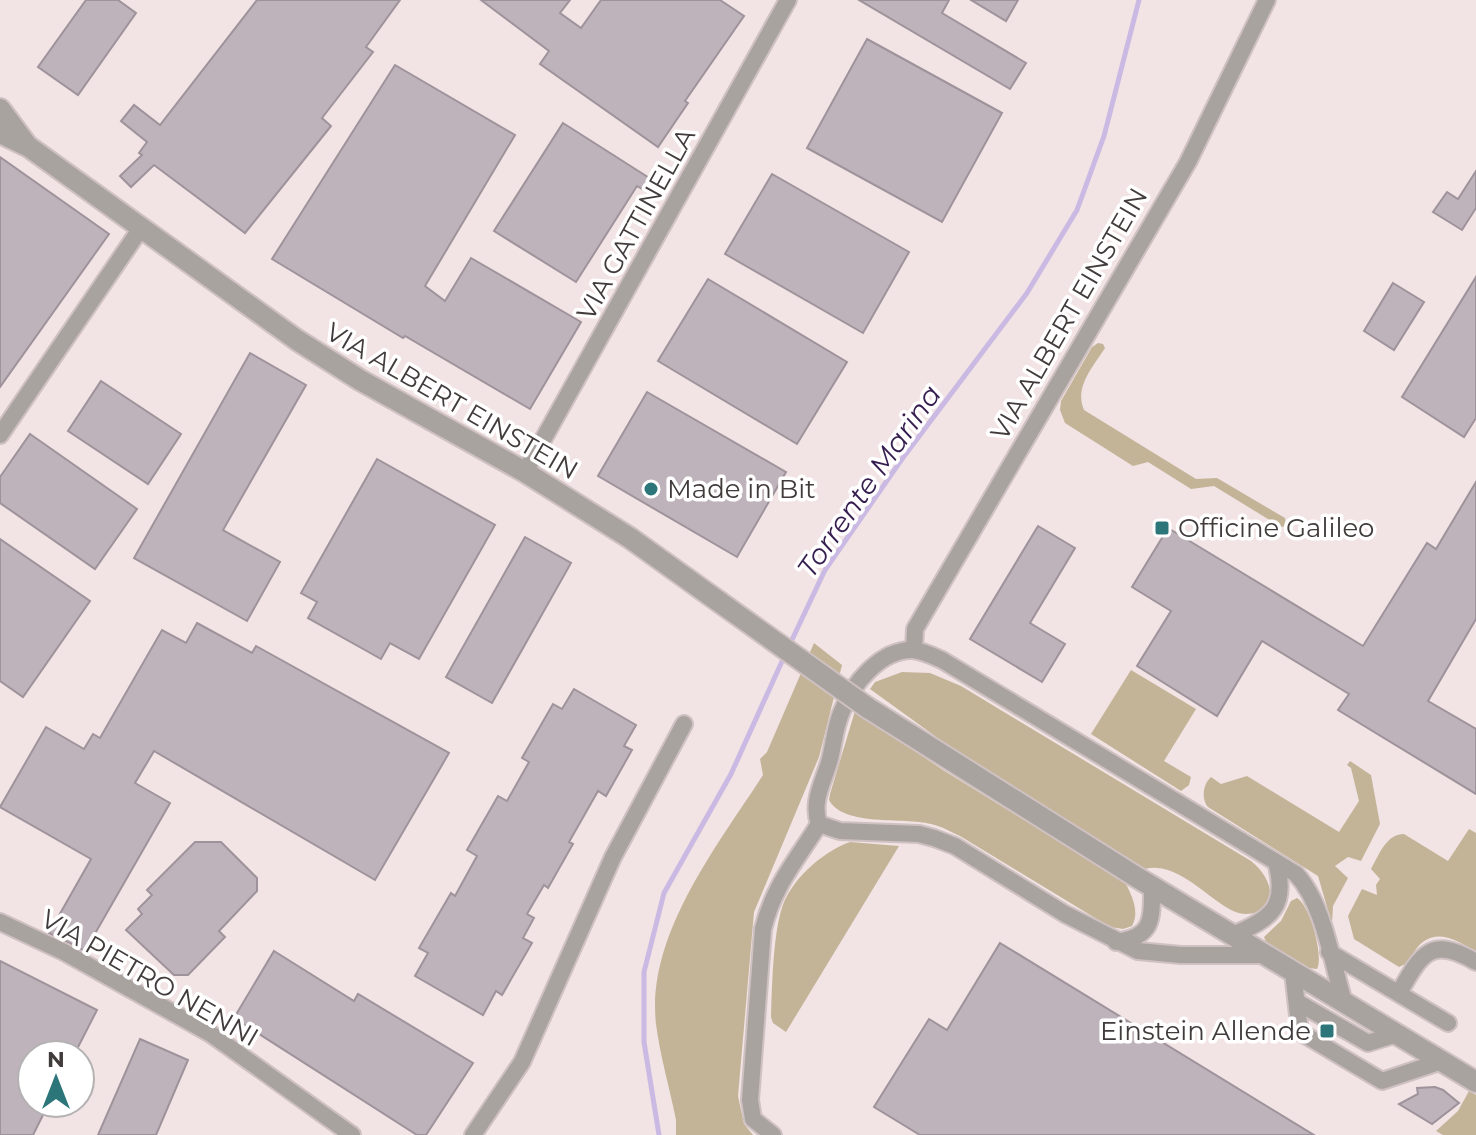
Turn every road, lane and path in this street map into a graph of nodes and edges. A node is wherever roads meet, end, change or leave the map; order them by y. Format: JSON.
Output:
{"nodes":[{"id":1,"x":788,"y":0,"type":"edge"},
{"id":2,"x":1267,"y":0,"type":"edge"},
{"id":3,"x":0,"y":109,"type":"edge"},
{"id":4,"x":0,"y":133,"type":"edge"},
{"id":5,"x":29,"y":147,"type":"junction"},
{"id":6,"x":141,"y":228,"type":"junction"},
{"id":7,"x":0,"y":435,"type":"edge"},
{"id":8,"x":525,"y":472,"type":"junction"},
{"id":9,"x":914,"y":650,"type":"junction"},
{"id":10,"x":684,"y":724,"type":"dead end"},
{"id":11,"x":819,"y":824,"type":"junction"},
{"id":12,"x":1276,"y":862,"type":"junction"},
{"id":13,"x":1152,"y":887,"type":"junction"},
{"id":14,"x":0,"y":922,"type":"edge"},
{"id":15,"x":1232,"y":935,"type":"junction"},
{"id":16,"x":1116,"y":942,"type":"junction"},
{"id":17,"x":1329,"y":952,"type":"junction"},
{"id":18,"x":1265,"y":955,"type":"junction"},
{"id":19,"x":1476,"y":962,"type":"edge"},
{"id":20,"x":1293,"y":972,"type":"junction"},
{"id":21,"x":1399,"y":993,"type":"junction"},
{"id":22,"x":1297,"y":1002,"type":"junction"},
{"id":23,"x":1344,"y":1002,"type":"junction"},
{"id":24,"x":1448,"y":1023,"type":"dead end"},
{"id":25,"x":1397,"y":1034,"type":"junction"},
{"id":26,"x":1442,"y":1061,"type":"junction"},
{"id":27,"x":1476,"y":1082,"type":"edge"},
{"id":28,"x":352,"y":1135,"type":"edge"},
{"id":29,"x":473,"y":1135,"type":"edge"},
{"id":30,"x":773,"y":1135,"type":"edge"}],
"edges":[{"from":1,"to":8,"type":"street","name":"VIA GATTINELLA"},
{"from":2,"to":9,"type":"street","name":"VIA ALBERT EINSTEIN"},
{"from":3,"to":5,"type":"street","name":"VIA ALBERT EINSTEIN"},
{"from":4,"to":5,"type":"street","name":"VIA ALBERT EINSTEIN"},
{"from":5,"to":6,"type":"street","name":"VIA ALBERT EINSTEIN"},
{"from":6,"to":7,"type":"street"},
{"from":6,"to":8,"type":"street","name":"VIA ALBERT EINSTEIN"},
{"from":8,"to":13,"type":"street","name":"VIA ALBERT EINSTEIN","bridge":true},
{"from":9,"to":11,"type":"street"},
{"from":9,"to":12,"type":"street"},
{"from":10,"to":29,"type":"street"},
{"from":11,"to":16,"type":"street"},
{"from":11,"to":30,"type":"street"},
{"from":12,"to":15,"type":"street"},
{"from":12,"to":17,"type":"street"},
{"from":13,"to":15,"type":"street","name":"VIA ALBERT EINSTEIN"},
{"from":13,"to":16,"type":"street"},
{"from":14,"to":28,"type":"street","name":"VIA PIETRO NENNI"},
{"from":15,"to":18,"type":"street","name":"VIA ALBERT EINSTEIN"},
{"from":16,"to":18,"type":"street"},
{"from":17,"to":21,"type":"street"},
{"from":17,"to":23,"type":"street"},
{"from":18,"to":20,"type":"street","name":"VIA ALBERT EINSTEIN"},
{"from":19,"to":21,"type":"street"},
{"from":20,"to":22,"type":"street"},
{"from":20,"to":23,"type":"street","name":"VIA ALBERT EINSTEIN"},
{"from":21,"to":24,"type":"street"},
{"from":22,"to":25,"type":"street"},
{"from":22,"to":26,"type":"street"},
{"from":23,"to":25,"type":"street","name":"VIA ALBERT EINSTEIN"},
{"from":25,"to":26,"type":"street","name":"VIA ALBERT EINSTEIN"},
{"from":26,"to":27,"type":"street","name":"VIA ALBERT EINSTEIN"}]}
